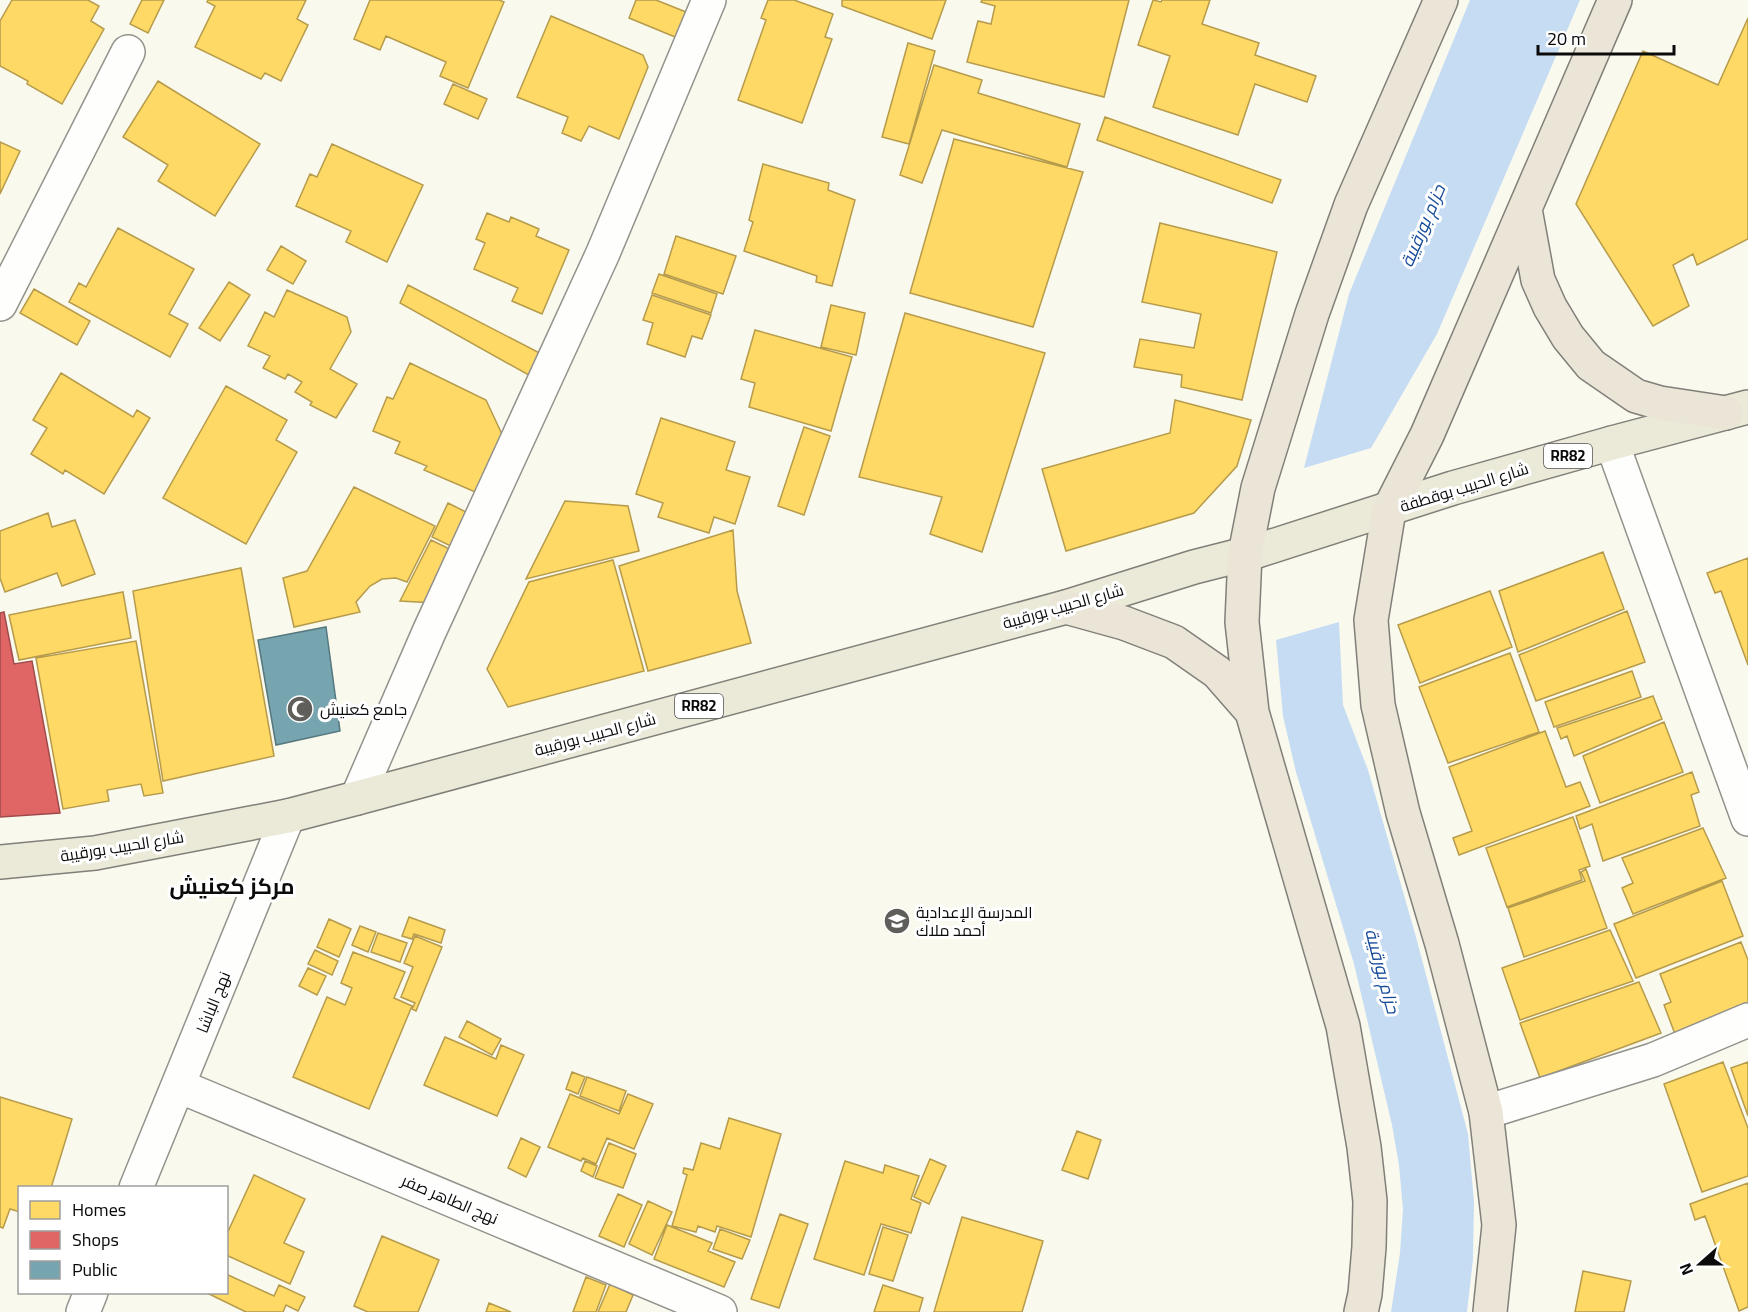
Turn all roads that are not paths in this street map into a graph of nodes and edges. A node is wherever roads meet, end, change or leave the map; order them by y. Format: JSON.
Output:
{"nodes":[{"id":1,"x":709,"y":0,"type":"edge"},
{"id":2,"x":1441,"y":0,"type":"edge"},
{"id":3,"x":1615,"y":0,"type":"edge"},
{"id":4,"x":128,"y":52,"type":"dead end"},
{"id":5,"x":1525,"y":209,"type":"junction"},
{"id":6,"x":0,"y":304,"type":"edge"},
{"id":7,"x":1737,"y":410,"type":"edge"},
{"id":8,"x":1612,"y":443,"type":"junction"},
{"id":9,"x":1389,"y":510,"type":"junction"},
{"id":10,"x":1245,"y":554,"type":"junction"},
{"id":11,"x":1066,"y":607,"type":"junction"},
{"id":12,"x":1251,"y":712,"type":"junction"},
{"id":13,"x":357,"y":798,"type":"junction"},
{"id":14,"x":288,"y":816,"type":"junction"},
{"id":15,"x":1748,"y":819,"type":"edge"},
{"id":16,"x":0,"y":862,"type":"edge"},
{"id":17,"x":1748,"y":1020,"type":"edge"},
{"id":18,"x":179,"y":1086,"type":"junction"},
{"id":19,"x":1486,"y":1112,"type":"junction"},
{"id":20,"x":137,"y":1186,"type":"edge"},
{"id":21,"x":91,"y":1294,"type":"edge"},
{"id":22,"x":83,"y":1312,"type":"edge"},
{"id":23,"x":720,"y":1312,"type":"edge"},
{"id":24,"x":1361,"y":1312,"type":"edge"},
{"id":25,"x":1490,"y":1312,"type":"edge"}],
"edges":[{"from":1,"to":13,"type":"street"},
{"from":2,"to":10,"type":"highway"},
{"from":3,"to":5,"type":"highway"},
{"from":4,"to":6,"type":"street"},
{"from":5,"to":7,"type":"highway"},
{"from":5,"to":9,"type":"highway"},
{"from":7,"to":8,"type":"main road","name":"شارع الحبيب بوقطفة","number":"RR82"},
{"from":8,"to":9,"type":"main road","name":"شارع الحبيب بوقطفة","number":"RR82"},
{"from":8,"to":15,"type":"street"},
{"from":9,"to":10,"type":"main road","name":"شارع الحبيب بورقيبة","number":"RR82"},
{"from":9,"to":19,"type":"highway"},
{"from":10,"to":11,"type":"main road","name":"شارع الحبيب بورقيبة","number":"RR82"},
{"from":10,"to":12,"type":"highway"},
{"from":11,"to":12,"type":"highway"},
{"from":11,"to":13,"type":"main road","name":"شارع الحبيب بورقيبة","number":"RR82"},
{"from":12,"to":24,"type":"highway"},
{"from":13,"to":14,"type":"main road","name":"شارع الحبيب بورقيبة","number":"RR82"},
{"from":14,"to":16,"type":"main road","name":"شارع الحبيب بورقيبة","number":"RR82"},
{"from":14,"to":18,"type":"street","name":"نهج الباشا"},
{"from":17,"to":19,"type":"street"},
{"from":18,"to":20,"type":"street","name":"نهج الباشا"},
{"from":18,"to":23,"type":"street","name":"نهج الطاهر صفر"},
{"from":19,"to":25,"type":"highway"},
{"from":21,"to":22,"type":"street"}]}
